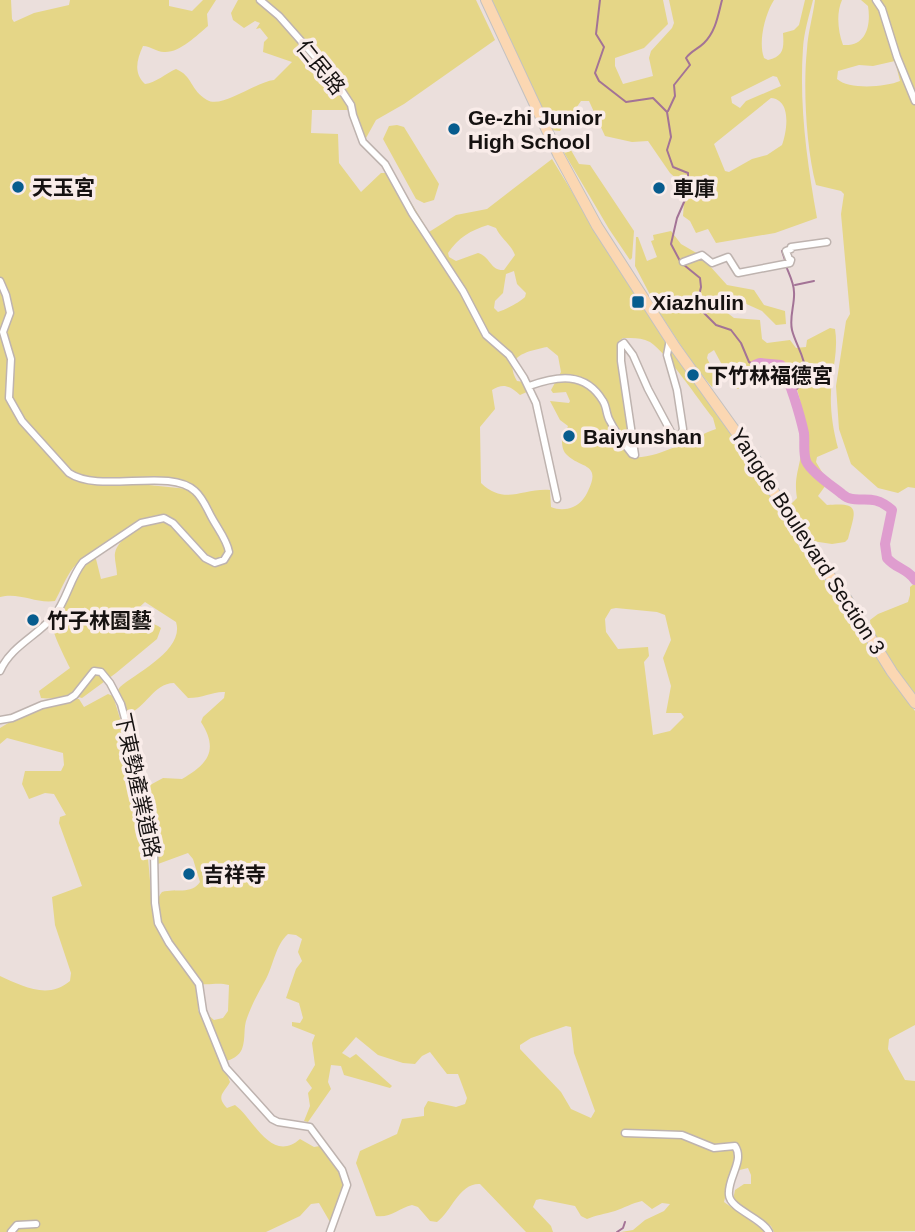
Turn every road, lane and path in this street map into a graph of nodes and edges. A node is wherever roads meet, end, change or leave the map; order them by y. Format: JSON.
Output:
{"nodes":[{"id":1,"x":260,"y":0,"type":"edge"},
{"id":2,"x":486,"y":0,"type":"edge"},
{"id":3,"x":876,"y":0,"type":"edge"},
{"id":4,"x":915,"y":101,"type":"edge"},
{"id":5,"x":827,"y":242,"type":"dead end"},
{"id":6,"x":683,"y":262,"type":"dead end"},
{"id":7,"x":0,"y":281,"type":"edge"},
{"id":8,"x":672,"y":343,"type":"junction"},
{"id":9,"x":529,"y":386,"type":"junction"},
{"id":10,"x":557,"y":499,"type":"dead end"},
{"id":11,"x":0,"y":671,"type":"edge"},
{"id":12,"x":915,"y":703,"type":"edge"},
{"id":13,"x":0,"y":720,"type":"edge"},
{"id":14,"x":625,"y":1133,"type":"dead end"},
{"id":15,"x":36,"y":1224,"type":"dead end"},
{"id":16,"x":11,"y":1232,"type":"edge"},
{"id":17,"x":330,"y":1232,"type":"edge"},
{"id":18,"x":769,"y":1232,"type":"edge"}],
"edges":[{"from":1,"to":9,"type":"street","name":"仁民路"},
{"from":2,"to":8,"type":"main road","name":"Yangde Boulevard Section 3"},
{"from":3,"to":4,"type":"street"},
{"from":5,"to":6,"type":"street"},
{"from":7,"to":11,"type":"street"},
{"from":8,"to":9,"type":"street"},
{"from":8,"to":12,"type":"main road","name":"Yangde Boulevard Section 3"},
{"from":9,"to":10,"type":"street","name":"仁民路"},
{"from":13,"to":17,"type":"street","name":"下東勢產業道路"},
{"from":14,"to":18,"type":"street"},
{"from":15,"to":16,"type":"street"}]}
